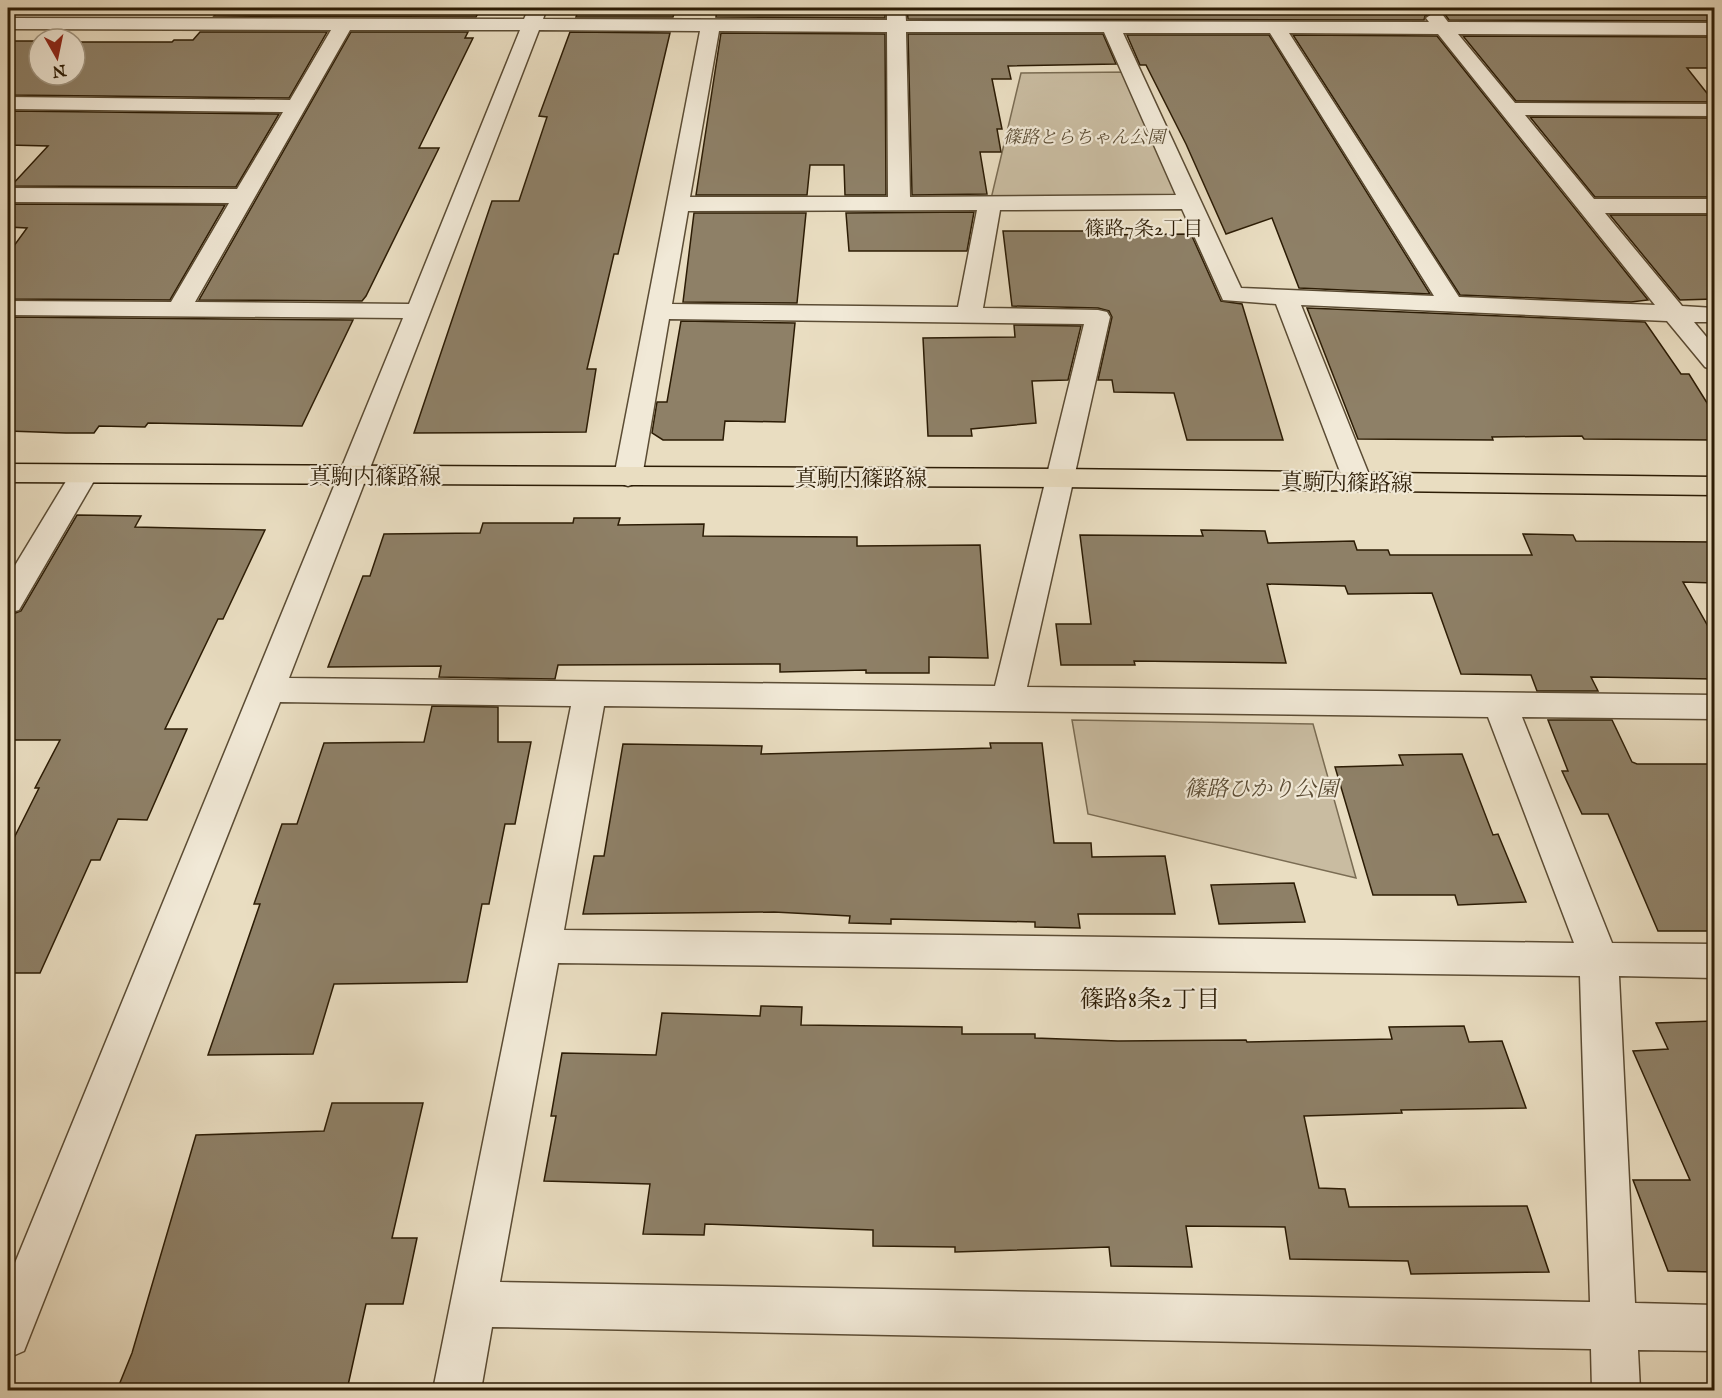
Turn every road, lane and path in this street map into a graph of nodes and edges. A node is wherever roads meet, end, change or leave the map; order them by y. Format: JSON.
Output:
{"nodes":[{"id":1,"x":1427,"y":8,"type":"edge"},
{"id":2,"x":1595,"y":8,"type":"edge"},
{"id":3,"x":534,"y":16,"type":"edge"},
{"id":4,"x":896,"y":17,"type":"edge"},
{"id":5,"x":8,"y":23,"type":"edge"},
{"id":6,"x":344,"y":24,"type":"junction"},
{"id":7,"x":710,"y":26,"type":"junction"},
{"id":8,"x":1112,"y":27,"type":"junction"},
{"id":9,"x":1276,"y":28,"type":"junction"},
{"id":10,"x":1444,"y":29,"type":"junction"},
{"id":11,"x":1613,"y":29,"type":"junction"},
{"id":12,"x":1714,"y":29,"type":"edge"},
{"id":13,"x":8,"y":104,"type":"edge"},
{"id":14,"x":297,"y":106,"type":"junction"},
{"id":15,"x":1510,"y":109,"type":"junction"},
{"id":16,"x":1714,"y":110,"type":"edge"},
{"id":17,"x":8,"y":195,"type":"edge"},
{"id":18,"x":244,"y":196,"type":"junction"},
{"id":19,"x":1191,"y":202,"type":"junction"},
{"id":20,"x":899,"y":203,"type":"junction"},
{"id":21,"x":990,"y":203,"type":"junction"},
{"id":22,"x":677,"y":204,"type":"junction"},
{"id":23,"x":1590,"y":206,"type":"junction"},
{"id":24,"x":1714,"y":206,"type":"edge"},
{"id":25,"x":1286,"y":298,"type":"junction"},
{"id":26,"x":1451,"y":304,"type":"junction"},
{"id":27,"x":8,"y":308,"type":"edge"},
{"id":28,"x":179,"y":309,"type":"junction"},
{"id":29,"x":417,"y":311,"type":"junction"},
{"id":30,"x":658,"y":311,"type":"junction"},
{"id":31,"x":1676,"y":314,"type":"junction"},
{"id":32,"x":969,"y":315,"type":"junction"},
{"id":33,"x":1714,"y":315,"type":"edge"},
{"id":34,"x":1714,"y":362,"type":"edge"},
{"id":35,"x":8,"y":473,"type":"edge"},
{"id":36,"x":84,"y":474,"type":"junction"},
{"id":37,"x":352,"y":476,"type":"junction"},
{"id":38,"x":628,"y":477,"type":"junction"},
{"id":39,"x":1058,"y":478,"type":"junction"},
{"id":40,"x":1358,"y":482,"type":"junction"},
{"id":41,"x":1714,"y":486,"type":"edge"},
{"id":42,"x":8,"y":602,"type":"edge"},
{"id":43,"x":268,"y":690,"type":"junction"},
{"id":44,"x":590,"y":695,"type":"junction"},
{"id":45,"x":1008,"y":699,"type":"junction"},
{"id":46,"x":1500,"y":704,"type":"junction"},
{"id":47,"x":1714,"y":706,"type":"edge"},
{"id":48,"x":540,"y":946,"type":"junction"},
{"id":49,"x":1599,"y":959,"type":"junction"},
{"id":50,"x":1714,"y":961,"type":"edge"},
{"id":51,"x":474,"y":1304,"type":"junction"},
{"id":52,"x":1615,"y":1326,"type":"junction"},
{"id":53,"x":1714,"y":1328,"type":"edge"},
{"id":54,"x":8,"y":1335,"type":"edge"},
{"id":55,"x":457,"y":1390,"type":"edge"},
{"id":56,"x":1616,"y":1390,"type":"edge"}],
"edges":[{"from":1,"to":10,"type":"street"},
{"from":2,"to":11,"type":"street"},
{"from":3,"to":6,"type":"street"},
{"from":3,"to":7,"type":"street"},
{"from":3,"to":29,"type":"street"},
{"from":4,"to":7,"type":"street"},
{"from":4,"to":8,"type":"street"},
{"from":4,"to":20,"type":"street"},
{"from":5,"to":6,"type":"street"},
{"from":6,"to":14,"type":"street"},
{"from":7,"to":22,"type":"street"},
{"from":8,"to":9,"type":"street"},
{"from":8,"to":19,"type":"street"},
{"from":9,"to":10,"type":"street"},
{"from":9,"to":26,"type":"street"},
{"from":10,"to":11,"type":"street"},
{"from":10,"to":15,"type":"street"},
{"from":11,"to":12,"type":"street"},
{"from":13,"to":14,"type":"street"},
{"from":14,"to":18,"type":"street"},
{"from":15,"to":16,"type":"street"},
{"from":15,"to":23,"type":"street"},
{"from":17,"to":18,"type":"street"},
{"from":18,"to":28,"type":"street"},
{"from":19,"to":21,"type":"street"},
{"from":19,"to":25,"type":"street"},
{"from":20,"to":21,"type":"street"},
{"from":20,"to":22,"type":"street"},
{"from":21,"to":32,"type":"street"},
{"from":22,"to":30,"type":"street"},
{"from":23,"to":24,"type":"street"},
{"from":23,"to":31,"type":"street"},
{"from":25,"to":26,"type":"street"},
{"from":25,"to":40,"type":"street"},
{"from":26,"to":31,"type":"street"},
{"from":27,"to":28,"type":"street"},
{"from":28,"to":29,"type":"street"},
{"from":29,"to":37,"type":"street"},
{"from":30,"to":32,"type":"street"},
{"from":30,"to":38,"type":"street"},
{"from":31,"to":33,"type":"street"},
{"from":31,"to":34,"type":"street"},
{"from":32,"to":39,"type":"street"},
{"from":35,"to":36,"type":"main road","name":"真駒内篠路線"},
{"from":36,"to":37,"type":"main road","name":"真駒内篠路線"},
{"from":36,"to":42,"type":"street"},
{"from":37,"to":38,"type":"main road","name":"真駒内篠路線"},
{"from":37,"to":43,"type":"street"},
{"from":38,"to":39,"type":"main road","name":"真駒内篠路線"},
{"from":39,"to":40,"type":"main road","name":"真駒内篠路線"},
{"from":39,"to":45,"type":"street"},
{"from":40,"to":41,"type":"main road","name":"真駒内篠路線"},
{"from":43,"to":44,"type":"street"},
{"from":43,"to":54,"type":"street"},
{"from":44,"to":45,"type":"street"},
{"from":44,"to":48,"type":"street"},
{"from":45,"to":46,"type":"street"},
{"from":46,"to":47,"type":"street"},
{"from":46,"to":49,"type":"street"},
{"from":48,"to":49,"type":"street"},
{"from":48,"to":51,"type":"street"},
{"from":49,"to":50,"type":"street"},
{"from":49,"to":52,"type":"street"},
{"from":51,"to":52,"type":"street"},
{"from":51,"to":55,"type":"street"},
{"from":52,"to":53,"type":"street"},
{"from":52,"to":56,"type":"street"}]}
